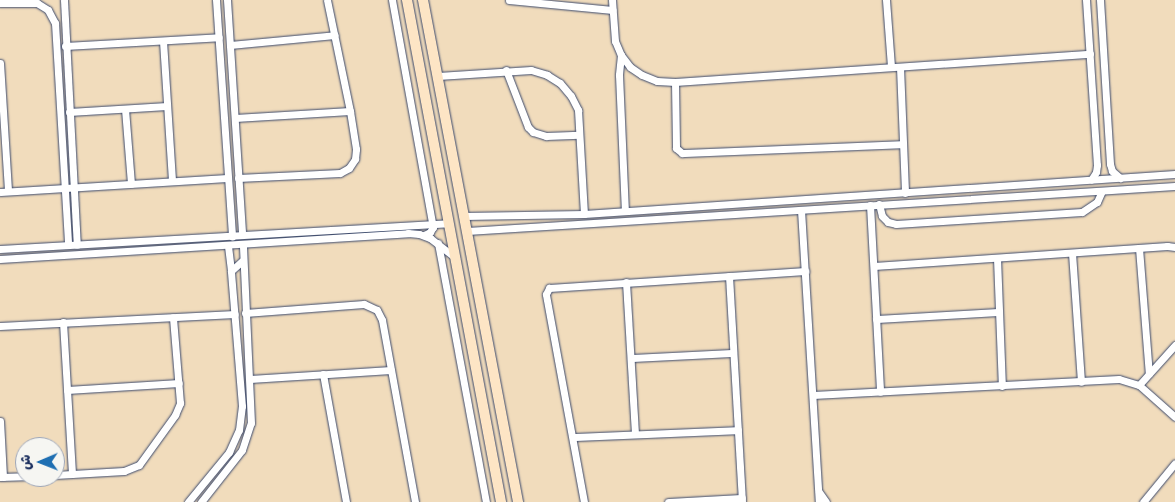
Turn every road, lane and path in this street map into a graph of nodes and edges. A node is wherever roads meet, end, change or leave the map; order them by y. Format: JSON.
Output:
{"nodes":[{"id":1,"x":64,"y":0,"type":"edge"},
{"id":2,"x":216,"y":0,"type":"edge"},
{"id":3,"x":227,"y":0,"type":"edge"},
{"id":4,"x":327,"y":0,"type":"edge"},
{"id":5,"x":392,"y":0,"type":"edge"},
{"id":6,"x":509,"y":0,"type":"edge"},
{"id":7,"x":612,"y":0,"type":"edge"},
{"id":8,"x":886,"y":0,"type":"edge"},
{"id":9,"x":1086,"y":0,"type":"edge"},
{"id":10,"x":1100,"y":0,"type":"edge"},
{"id":11,"x":0,"y":3,"type":"edge"},
{"id":12,"x":424,"y":4,"type":"edge"},
{"id":13,"x":408,"y":5,"type":"edge"},
{"id":14,"x":613,"y":10,"type":"junction"},
{"id":15,"x":334,"y":34,"type":"junction"},
{"id":16,"x":219,"y":37,"type":"junction"},
{"id":17,"x":163,"y":41,"type":"junction"},
{"id":18,"x":65,"y":46,"type":"junction"},
{"id":19,"x":230,"y":46,"type":"junction"},
{"id":20,"x":1090,"y":54,"type":"junction"},
{"id":21,"x":621,"y":55,"type":"junction"},
{"id":22,"x":0,"y":63,"type":"edge"},
{"id":23,"x":900,"y":66,"type":"junction"},
{"id":24,"x":891,"y":67,"type":"junction"},
{"id":25,"x":506,"y":70,"type":"junction"},
{"id":26,"x":438,"y":76,"type":"junction"},
{"id":27,"x":675,"y":82,"type":"junction"},
{"id":28,"x":167,"y":106,"type":"junction"},
{"id":29,"x":126,"y":109,"type":"junction"},
{"id":30,"x":350,"y":111,"type":"junction"},
{"id":31,"x":69,"y":112,"type":"junction"},
{"id":32,"x":2,"y":118,"type":"edge"},
{"id":33,"x":235,"y":118,"type":"junction"},
{"id":34,"x":579,"y":135,"type":"junction"},
{"id":35,"x":903,"y":144,"type":"junction"},
{"id":36,"x":1175,"y":174,"type":"edge"},
{"id":37,"x":228,"y":178,"type":"junction"},
{"id":38,"x":238,"y":178,"type":"junction"},
{"id":39,"x":1120,"y":178,"type":"junction"},
{"id":40,"x":1091,"y":180,"type":"junction"},
{"id":41,"x":172,"y":181,"type":"junction"},
{"id":42,"x":131,"y":184,"type":"junction"},
{"id":43,"x":1175,"y":186,"type":"edge"},
{"id":44,"x":65,"y":188,"type":"junction"},
{"id":45,"x":74,"y":188,"type":"junction"},
{"id":46,"x":935,"y":191,"type":"junction"},
{"id":47,"x":1102,"y":191,"type":"junction"},
{"id":48,"x":0,"y":192,"type":"edge"},
{"id":49,"x":8,"y":192,"type":"junction"},
{"id":50,"x":904,"y":193,"type":"junction"},
{"id":51,"x":935,"y":201,"type":"junction"},
{"id":52,"x":880,"y":204,"type":"junction"},
{"id":53,"x":870,"y":205,"type":"junction"},
{"id":54,"x":801,"y":210,"type":"junction"},
{"id":55,"x":625,"y":211,"type":"junction"},
{"id":56,"x":584,"y":214,"type":"junction"},
{"id":57,"x":464,"y":216,"type":"junction"},
{"id":58,"x":506,"y":217,"type":"junction"},
{"id":59,"x":432,"y":223,"type":"junction"},
{"id":60,"x":448,"y":223,"type":"junction"},
{"id":61,"x":507,"y":227,"type":"junction"},
{"id":62,"x":306,"y":231,"type":"junction"},
{"id":63,"x":466,"y":231,"type":"junction"},
{"id":64,"x":242,"y":235,"type":"junction"},
{"id":65,"x":424,"y":235,"type":"junction"},
{"id":66,"x":232,"y":236,"type":"junction"},
{"id":67,"x":148,"y":241,"type":"junction"},
{"id":68,"x":307,"y":241,"type":"junction"},
{"id":69,"x":438,"y":242,"type":"junction"},
{"id":70,"x":77,"y":245,"type":"junction"},
{"id":71,"x":243,"y":245,"type":"junction"},
{"id":72,"x":68,"y":246,"type":"junction"},
{"id":73,"x":228,"y":246,"type":"junction"},
{"id":74,"x":1175,"y":247,"type":"edge"},
{"id":75,"x":1139,"y":248,"type":"junction"},
{"id":76,"x":0,"y":249,"type":"edge"},
{"id":77,"x":149,"y":251,"type":"junction"},
{"id":78,"x":1072,"y":253,"type":"junction"},
{"id":79,"x":456,"y":258,"type":"junction"},
{"id":80,"x":997,"y":258,"type":"junction"},
{"id":81,"x":0,"y":259,"type":"edge"},
{"id":82,"x":242,"y":261,"type":"junction"},
{"id":83,"x":874,"y":266,"type":"junction"},
{"id":84,"x":231,"y":271,"type":"junction"},
{"id":85,"x":805,"y":271,"type":"junction"},
{"id":86,"x":729,"y":276,"type":"junction"},
{"id":87,"x":626,"y":282,"type":"junction"},
{"id":88,"x":999,"y":312,"type":"junction"},
{"id":89,"x":246,"y":313,"type":"junction"},
{"id":90,"x":235,"y":314,"type":"junction"},
{"id":91,"x":173,"y":317,"type":"junction"},
{"id":92,"x":876,"y":319,"type":"junction"},
{"id":93,"x":63,"y":322,"type":"junction"},
{"id":94,"x":0,"y":326,"type":"edge"},
{"id":95,"x":1175,"y":345,"type":"edge"},
{"id":96,"x":733,"y":353,"type":"junction"},
{"id":97,"x":631,"y":358,"type":"junction"},
{"id":98,"x":391,"y":370,"type":"junction"},
{"id":99,"x":324,"y":374,"type":"junction"},
{"id":100,"x":1149,"y":374,"type":"junction"},
{"id":101,"x":250,"y":379,"type":"junction"},
{"id":102,"x":1081,"y":382,"type":"junction"},
{"id":103,"x":179,"y":383,"type":"junction"},
{"id":104,"x":1138,"y":385,"type":"junction"},
{"id":105,"x":1002,"y":386,"type":"junction"},
{"id":106,"x":67,"y":390,"type":"junction"},
{"id":107,"x":880,"y":392,"type":"junction"},
{"id":108,"x":812,"y":395,"type":"junction"},
{"id":109,"x":1175,"y":416,"type":"edge"},
{"id":110,"x":0,"y":421,"type":"edge"},
{"id":111,"x":738,"y":430,"type":"junction"},
{"id":112,"x":635,"y":434,"type":"junction"},
{"id":113,"x":573,"y":437,"type":"junction"},
{"id":114,"x":1175,"y":463,"type":"edge"},
{"id":115,"x":65,"y":474,"type":"edge"},
{"id":116,"x":72,"y":474,"type":"junction"},
{"id":117,"x":15,"y":476,"type":"edge"},
{"id":118,"x":1,"y":477,"type":"edge"},
{"id":119,"x":818,"y":491,"type":"junction"},
{"id":120,"x":742,"y":500,"type":"edge"},
{"id":121,"x":188,"y":502,"type":"edge"},
{"id":122,"x":201,"y":502,"type":"edge"},
{"id":123,"x":346,"y":502,"type":"edge"},
{"id":124,"x":414,"y":502,"type":"edge"},
{"id":125,"x":486,"y":502,"type":"edge"},
{"id":126,"x":501,"y":502,"type":"edge"},
{"id":127,"x":518,"y":502,"type":"edge"},
{"id":128,"x":584,"y":502,"type":"edge"},
{"id":129,"x":668,"y":502,"type":"edge"},
{"id":130,"x":819,"y":502,"type":"edge"},
{"id":131,"x":826,"y":502,"type":"edge"},
{"id":132,"x":1143,"y":502,"type":"edge"}],
"edges":[{"from":1,"to":18,"type":"street"},
{"from":2,"to":16,"type":"street"},
{"from":3,"to":19,"type":"street"},
{"from":4,"to":15,"type":"street"},
{"from":5,"to":59,"type":"street"},
{"from":6,"to":14,"type":"street"},
{"from":7,"to":14,"type":"street"},
{"from":8,"to":24,"type":"street"},
{"from":9,"to":20,"type":"street"},
{"from":10,"to":39,"type":"street"},
{"from":11,"to":44,"type":"street"},
{"from":12,"to":13,"type":"street"},
{"from":12,"to":26,"type":"street"},
{"from":13,"to":60,"type":"street"},
{"from":14,"to":21,"type":"street"},
{"from":15,"to":19,"type":"street"},
{"from":15,"to":30,"type":"street"},
{"from":16,"to":17,"type":"street"},
{"from":16,"to":37,"type":"street"},
{"from":17,"to":18,"type":"street"},
{"from":17,"to":28,"type":"street"},
{"from":18,"to":31,"type":"street"},
{"from":19,"to":33,"type":"street"},
{"from":20,"to":23,"type":"street"},
{"from":20,"to":40,"type":"street"},
{"from":21,"to":27,"type":"street"},
{"from":21,"to":55,"type":"street"},
{"from":22,"to":32,"type":"street"},
{"from":23,"to":24,"type":"street"},
{"from":23,"to":35,"type":"street"},
{"from":24,"to":27,"type":"street"},
{"from":25,"to":26,"type":"street"},
{"from":25,"to":34,"type":"street"},
{"from":25,"to":34,"type":"street"},
{"from":26,"to":57,"type":"street"},
{"from":27,"to":35,"type":"street"},
{"from":28,"to":29,"type":"street"},
{"from":28,"to":41,"type":"street"},
{"from":29,"to":31,"type":"street"},
{"from":29,"to":42,"type":"street"},
{"from":30,"to":33,"type":"street"},
{"from":30,"to":38,"type":"street"},
{"from":31,"to":45,"type":"street"},
{"from":32,"to":49,"type":"street"},
{"from":33,"to":38,"type":"street"},
{"from":34,"to":56,"type":"street"},
{"from":35,"to":50,"type":"street"},
{"from":36,"to":39,"type":"street"},
{"from":37,"to":41,"type":"street"},
{"from":37,"to":66,"type":"street"},
{"from":38,"to":64,"type":"street"},
{"from":39,"to":40,"type":"street"},
{"from":40,"to":46,"type":"street"},
{"from":41,"to":42,"type":"street"},
{"from":42,"to":45,"type":"street"},
{"from":43,"to":47,"type":"street"},
{"from":44,"to":45,"type":"street"},
{"from":44,"to":49,"type":"street"},
{"from":44,"to":72,"type":"street"},
{"from":45,"to":70,"type":"street"},
{"from":46,"to":50,"type":"street"},
{"from":46,"to":51,"type":"street"},
{"from":47,"to":51,"type":"street"},
{"from":47,"to":52,"type":"street"},
{"from":48,"to":49,"type":"street"},
{"from":50,"to":55,"type":"street"},
{"from":51,"to":52,"type":"street"},
{"from":52,"to":53,"type":"street"},
{"from":53,"to":54,"type":"street"},
{"from":53,"to":83,"type":"street"},
{"from":54,"to":61,"type":"street"},
{"from":54,"to":85,"type":"street"},
{"from":55,"to":56,"type":"street"},
{"from":56,"to":58,"type":"street"},
{"from":57,"to":58,"type":"street"},
{"from":57,"to":63,"type":"street"},
{"from":58,"to":61,"type":"street"},
{"from":59,"to":60,"type":"street"},
{"from":59,"to":62,"type":"street"},
{"from":59,"to":65,"type":"street"},
{"from":60,"to":79,"type":"street"},
{"from":61,"to":63,"type":"street"},
{"from":62,"to":64,"type":"street"},
{"from":62,"to":68,"type":"street"},
{"from":63,"to":127,"type":"street"},
{"from":64,"to":66,"type":"street"},
{"from":65,"to":68,"type":"street"},
{"from":65,"to":69,"type":"street"},
{"from":66,"to":67,"type":"street"},
{"from":67,"to":70,"type":"street"},
{"from":67,"to":77,"type":"street"},
{"from":68,"to":71,"type":"street"},
{"from":69,"to":79,"type":"street"},
{"from":69,"to":125,"type":"street"},
{"from":70,"to":72,"type":"street"},
{"from":71,"to":73,"type":"street"},
{"from":71,"to":82,"type":"street"},
{"from":72,"to":76,"type":"street"},
{"from":73,"to":77,"type":"street"},
{"from":73,"to":84,"type":"street"},
{"from":74,"to":75,"type":"street"},
{"from":75,"to":78,"type":"street"},
{"from":75,"to":100,"type":"street"},
{"from":77,"to":81,"type":"street"},
{"from":78,"to":80,"type":"street"},
{"from":78,"to":102,"type":"street"},
{"from":79,"to":126,"type":"street"},
{"from":80,"to":83,"type":"street"},
{"from":80,"to":88,"type":"street"},
{"from":82,"to":84,"type":"street"},
{"from":82,"to":89,"type":"street"},
{"from":83,"to":92,"type":"street"},
{"from":84,"to":90,"type":"street"},
{"from":85,"to":86,"type":"street"},
{"from":85,"to":108,"type":"street"},
{"from":86,"to":87,"type":"street"},
{"from":86,"to":96,"type":"street"},
{"from":87,"to":97,"type":"street"},
{"from":87,"to":113,"type":"street"},
{"from":88,"to":92,"type":"street"},
{"from":88,"to":105,"type":"street"},
{"from":89,"to":98,"type":"street"},
{"from":89,"to":101,"type":"street"},
{"from":90,"to":91,"type":"street"},
{"from":90,"to":121,"type":"street"},
{"from":91,"to":93,"type":"street"},
{"from":91,"to":103,"type":"street"},
{"from":92,"to":107,"type":"street"},
{"from":93,"to":94,"type":"street"},
{"from":93,"to":106,"type":"street"},
{"from":95,"to":100,"type":"street"},
{"from":96,"to":97,"type":"street"},
{"from":96,"to":111,"type":"street"},
{"from":97,"to":112,"type":"street"},
{"from":98,"to":99,"type":"street"},
{"from":98,"to":124,"type":"street"},
{"from":99,"to":101,"type":"street"},
{"from":99,"to":123,"type":"street"},
{"from":100,"to":104,"type":"street"},
{"from":101,"to":122,"type":"street"},
{"from":102,"to":104,"type":"street"},
{"from":102,"to":105,"type":"street"},
{"from":103,"to":106,"type":"street"},
{"from":103,"to":116,"type":"street"},
{"from":104,"to":109,"type":"street"},
{"from":105,"to":107,"type":"street"},
{"from":106,"to":116,"type":"street"},
{"from":107,"to":108,"type":"street"},
{"from":108,"to":119,"type":"street"},
{"from":110,"to":118,"type":"street"},
{"from":111,"to":112,"type":"street"},
{"from":111,"to":120,"type":"street"},
{"from":112,"to":113,"type":"street"},
{"from":113,"to":128,"type":"street"},
{"from":114,"to":132,"type":"street"},
{"from":115,"to":116,"type":"street"},
{"from":117,"to":118,"type":"street"},
{"from":119,"to":130,"type":"street"},
{"from":119,"to":131,"type":"street"},
{"from":120,"to":129,"type":"street"}]}
